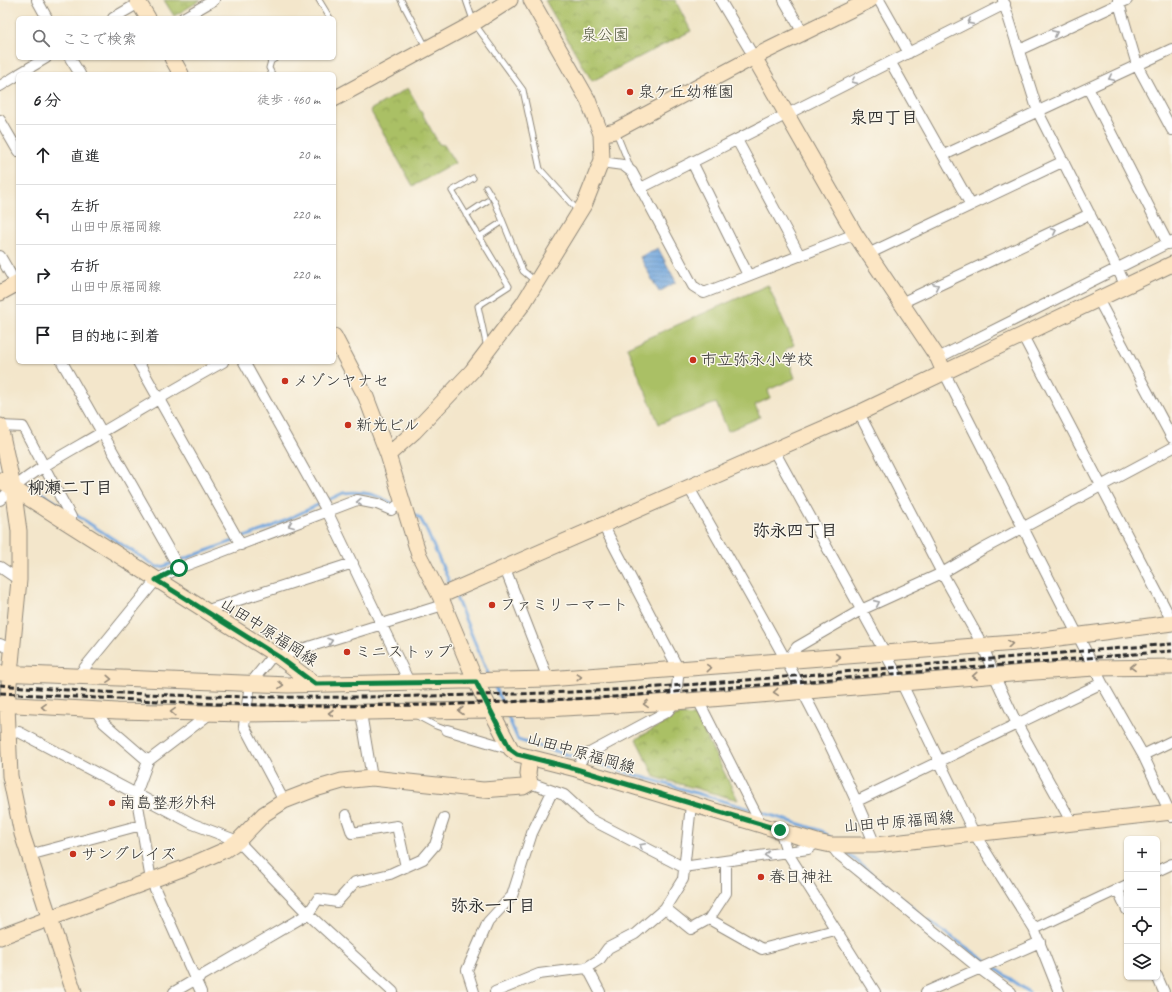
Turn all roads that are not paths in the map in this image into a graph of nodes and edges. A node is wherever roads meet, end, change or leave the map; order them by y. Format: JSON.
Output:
{"nodes":[{"id":1,"x":37,"y":0,"type":"edge"},
{"id":2,"x":214,"y":0,"type":"edge"},
{"id":3,"x":319,"y":0,"type":"edge"},
{"id":4,"x":401,"y":0,"type":"edge"},
{"id":5,"x":466,"y":0,"type":"edge"},
{"id":6,"x":510,"y":0,"type":"edge"},
{"id":7,"x":531,"y":0,"type":"edge"},
{"id":8,"x":720,"y":0,"type":"edge"},
{"id":9,"x":784,"y":0,"type":"edge"},
{"id":10,"x":870,"y":0,"type":"edge"},
{"id":11,"x":879,"y":0,"type":"edge"},
{"id":12,"x":138,"y":1,"type":"edge"},
{"id":13,"x":1122,"y":1,"type":"edge"},
{"id":14,"x":1004,"y":2,"type":"edge"},
{"id":15,"x":849,"y":4,"type":"edge"},
{"id":16,"x":46,"y":16,"type":"edge"},
{"id":17,"x":116,"y":16,"type":"edge"},
{"id":18,"x":147,"y":16,"type":"edge"},
{"id":19,"x":186,"y":16,"type":"edge"},
{"id":20,"x":329,"y":16,"type":"edge"},
{"id":21,"x":474,"y":23,"type":"junction"},
{"id":22,"x":803,"y":33,"type":"junction"},
{"id":23,"x":426,"y":48,"type":"junction"},
{"id":24,"x":1172,"y":49,"type":"edge"},
{"id":25,"x":1019,"y":50,"type":"junction"},
{"id":26,"x":909,"y":53,"type":"junction"},
{"id":27,"x":754,"y":57,"type":"junction"},
{"id":28,"x":43,"y":60,"type":"edge"},
{"id":29,"x":71,"y":60,"type":"edge"},
{"id":30,"x":173,"y":60,"type":"edge"},
{"id":31,"x":273,"y":60,"type":"edge"},
{"id":32,"x":891,"y":63,"type":"junction"},
{"id":33,"x":1138,"y":65,"type":"junction"},
{"id":34,"x":22,"y":72,"type":"edge"},
{"id":35,"x":79,"y":72,"type":"edge"},
{"id":36,"x":180,"y":72,"type":"edge"},
{"id":37,"x":271,"y":72,"type":"edge"},
{"id":38,"x":16,"y":76,"type":"edge"},
{"id":39,"x":0,"y":86,"type":"edge"},
{"id":40,"x":1088,"y":88,"type":"junction"},
{"id":41,"x":336,"y":97,"type":"edge"},
{"id":42,"x":1038,"y":112,"type":"junction"},
{"id":43,"x":1168,"y":113,"type":"edge"},
{"id":44,"x":787,"y":115,"type":"junction"},
{"id":45,"x":0,"y":120,"type":"edge"},
{"id":46,"x":1172,"y":130,"type":"edge"},
{"id":47,"x":608,"y":133,"type":"junction"},
{"id":48,"x":737,"y":140,"type":"junction"},
{"id":49,"x":16,"y":148,"type":"edge"},
{"id":50,"x":944,"y":155,"type":"junction"},
{"id":51,"x":1064,"y":161,"type":"junction"},
{"id":52,"x":601,"y":162,"type":"junction"},
{"id":53,"x":692,"y":162,"type":"junction"},
{"id":54,"x":632,"y":172,"type":"junction"},
{"id":55,"x":473,"y":178,"type":"dead end"},
{"id":56,"x":486,"y":187,"type":"dead end"},
{"id":57,"x":641,"y":188,"type":"junction"},
{"id":58,"x":487,"y":201,"type":"dead end"},
{"id":59,"x":971,"y":205,"type":"junction"},
{"id":60,"x":579,"y":212,"type":"junction"},
{"id":61,"x":1090,"y":214,"type":"junction"},
{"id":62,"x":466,"y":215,"type":"junction"},
{"id":63,"x":499,"y":224,"type":"dead end"},
{"id":64,"x":855,"y":234,"type":"junction"},
{"id":65,"x":479,"y":237,"type":"junction"},
{"id":66,"x":1170,"y":243,"type":"edge"},
{"id":67,"x":868,"y":254,"type":"junction"},
{"id":68,"x":0,"y":256,"type":"edge"},
{"id":69,"x":800,"y":256,"type":"junction"},
{"id":70,"x":1172,"y":264,"type":"edge"},
{"id":71,"x":1118,"y":268,"type":"junction"},
{"id":72,"x":748,"y":276,"type":"junction"},
{"id":73,"x":16,"y":282,"type":"edge"},
{"id":74,"x":536,"y":282,"type":"junction"},
{"id":75,"x":16,"y":285,"type":"edge"},
{"id":76,"x":1126,"y":286,"type":"junction"},
{"id":77,"x":0,"y":293,"type":"edge"},
{"id":78,"x":1098,"y":299,"type":"junction"},
{"id":79,"x":901,"y":303,"type":"junction"},
{"id":80,"x":1023,"y":336,"type":"junction"},
{"id":81,"x":336,"y":340,"type":"edge"},
{"id":82,"x":487,"y":351,"type":"junction"},
{"id":83,"x":938,"y":358,"type":"junction"},
{"id":84,"x":63,"y":364,"type":"edge"},
{"id":85,"x":139,"y":364,"type":"edge"},
{"id":86,"x":219,"y":364,"type":"edge"},
{"id":87,"x":245,"y":364,"type":"edge"},
{"id":88,"x":944,"y":372,"type":"junction"},
{"id":89,"x":158,"y":398,"type":"junction"},
{"id":90,"x":859,"y":413,"type":"junction"},
{"id":91,"x":0,"y":426,"type":"edge"},
{"id":92,"x":101,"y":433,"type":"junction"},
{"id":93,"x":1172,"y":438,"type":"edge"},
{"id":94,"x":1172,"y":448,"type":"edge"},
{"id":95,"x":773,"y":449,"type":"junction"},
{"id":96,"x":388,"y":455,"type":"junction"},
{"id":97,"x":43,"y":466,"type":"junction"},
{"id":98,"x":13,"y":479,"type":"edge"},
{"id":99,"x":688,"y":486,"type":"junction"},
{"id":100,"x":1101,"y":486,"type":"junction"},
{"id":101,"x":0,"y":500,"type":"edge"},
{"id":102,"x":397,"y":505,"type":"junction"},
{"id":103,"x":327,"y":511,"type":"junction"},
{"id":104,"x":70,"y":521,"type":"junction"},
{"id":105,"x":602,"y":523,"type":"junction"},
{"id":106,"x":1023,"y":528,"type":"junction"},
{"id":107,"x":241,"y":545,"type":"junction"},
{"id":108,"x":353,"y":563,"type":"junction"},
{"id":109,"x":504,"y":566,"type":"junction"},
{"id":110,"x":0,"y":567,"type":"edge"},
{"id":111,"x":179,"y":568,"type":"junction"},
{"id":112,"x":942,"y":573,"type":"junction"},
{"id":113,"x":19,"y":580,"type":"junction"},
{"id":114,"x":156,"y":580,"type":"junction"},
{"id":115,"x":448,"y":595,"type":"junction"},
{"id":116,"x":860,"y":610,"type":"junction"},
{"id":117,"x":204,"y":611,"type":"junction"},
{"id":118,"x":1172,"y":622,"type":"edge"},
{"id":119,"x":382,"y":623,"type":"junction"},
{"id":120,"x":1079,"y":637,"type":"junction"},
{"id":121,"x":0,"y":644,"type":"edge"},
{"id":122,"x":983,"y":646,"type":"junction"},
{"id":123,"x":14,"y":651,"type":"junction"},
{"id":124,"x":885,"y":654,"type":"junction"},
{"id":125,"x":279,"y":657,"type":"junction"},
{"id":126,"x":787,"y":661,"type":"junction"},
{"id":127,"x":1172,"y":667,"type":"edge"},
{"id":128,"x":1095,"y":668,"type":"junction"},
{"id":129,"x":678,"y":670,"type":"junction"},
{"id":130,"x":5,"y":673,"type":"edge"},
{"id":131,"x":994,"y":675,"type":"junction"},
{"id":132,"x":77,"y":677,"type":"junction"},
{"id":133,"x":548,"y":679,"type":"junction"},
{"id":134,"x":487,"y":681,"type":"junction"},
{"id":135,"x":901,"y":682,"type":"junction"},
{"id":136,"x":1102,"y":683,"type":"junction"},
{"id":137,"x":250,"y":684,"type":"junction"},
{"id":138,"x":315,"y":684,"type":"junction"},
{"id":139,"x":410,"y":684,"type":"junction"},
{"id":140,"x":802,"y":690,"type":"junction"},
{"id":141,"x":698,"y":700,"type":"junction"},
{"id":142,"x":675,"y":702,"type":"junction"},
{"id":143,"x":4,"y":705,"type":"edge"},
{"id":144,"x":95,"y":709,"type":"junction"},
{"id":145,"x":496,"y":711,"type":"junction"},
{"id":146,"x":211,"y":713,"type":"junction"},
{"id":147,"x":361,"y":713,"type":"junction"},
{"id":148,"x":411,"y":713,"type":"junction"},
{"id":149,"x":246,"y":714,"type":"junction"},
{"id":150,"x":1017,"y":724,"type":"junction"},
{"id":151,"x":447,"y":730,"type":"joint"},
{"id":152,"x":8,"y":734,"type":"junction"},
{"id":153,"x":1172,"y":741,"type":"edge"},
{"id":154,"x":510,"y":749,"type":"junction"},
{"id":155,"x":1143,"y":755,"type":"junction"},
{"id":156,"x":530,"y":757,"type":"junction"},
{"id":157,"x":148,"y":761,"type":"junction"},
{"id":158,"x":939,"y":761,"type":"junction"},
{"id":159,"x":576,"y":769,"type":"junction"},
{"id":160,"x":5,"y":777,"type":"edge"},
{"id":161,"x":372,"y":778,"type":"junction"},
{"id":162,"x":530,"y":783,"type":"junction"},
{"id":163,"x":552,"y":792,"type":"junction"},
{"id":164,"x":136,"y":794,"type":"junction"},
{"id":165,"x":284,"y":801,"type":"junction"},
{"id":166,"x":858,"y":801,"type":"junction"},
{"id":167,"x":691,"y":804,"type":"junction"},
{"id":168,"x":1171,"y":813,"type":"edge"},
{"id":169,"x":346,"y":815,"type":"dead end"},
{"id":170,"x":444,"y":818,"type":"dead end"},
{"id":171,"x":757,"y":820,"type":"junction"},
{"id":172,"x":1072,"y":823,"type":"junction"},
{"id":173,"x":141,"y":825,"type":"junction"},
{"id":174,"x":780,"y":830,"type":"junction"},
{"id":175,"x":974,"y":833,"type":"junction"},
{"id":176,"x":238,"y":841,"type":"junction"},
{"id":177,"x":824,"y":844,"type":"junction"},
{"id":178,"x":875,"y":845,"type":"junction"},
{"id":179,"x":787,"y":852,"type":"junction"},
{"id":180,"x":29,"y":855,"type":"junction"},
{"id":181,"x":726,"y":861,"type":"junction"},
{"id":182,"x":1172,"y":864,"type":"edge"},
{"id":183,"x":406,"y":867,"type":"junction"},
{"id":184,"x":683,"y":867,"type":"junction"},
{"id":185,"x":1160,"y":870,"type":"edge"},
{"id":186,"x":151,"y":880,"type":"junction"},
{"id":187,"x":1122,"y":887,"type":"edge"},
{"id":188,"x":665,"y":908,"type":"junction"},
{"id":189,"x":1127,"y":908,"type":"edge"},
{"id":190,"x":308,"y":914,"type":"junction"},
{"id":191,"x":50,"y":919,"type":"junction"},
{"id":192,"x":709,"y":919,"type":"junction"},
{"id":193,"x":1034,"y":929,"type":"junction"},
{"id":194,"x":835,"y":930,"type":"junction"},
{"id":195,"x":0,"y":937,"type":"edge"},
{"id":196,"x":1040,"y":942,"type":"junction"},
{"id":197,"x":588,"y":967,"type":"junction"},
{"id":198,"x":980,"y":969,"type":"junction"},
{"id":199,"x":196,"y":980,"type":"junction"},
{"id":200,"x":1159,"y":980,"type":"edge"},
{"id":201,"x":74,"y":992,"type":"edge"},
{"id":202,"x":174,"y":992,"type":"edge"},
{"id":203,"x":201,"y":992,"type":"edge"},
{"id":204,"x":393,"y":992,"type":"edge"},
{"id":205,"x":474,"y":992,"type":"edge"},
{"id":206,"x":495,"y":992,"type":"edge"},
{"id":207,"x":600,"y":992,"type":"edge"},
{"id":208,"x":875,"y":992,"type":"edge"},
{"id":209,"x":926,"y":992,"type":"edge"},
{"id":210,"x":1011,"y":992,"type":"edge"},
{"id":211,"x":1059,"y":992,"type":"edge"},
{"id":212,"x":1164,"y":992,"type":"edge"}],
"edges":[{"from":1,"to":16,"type":"street"},
{"from":2,"to":19,"type":"street"},
{"from":3,"to":20,"type":"lane"},
{"from":4,"to":23,"type":"lane"},
{"from":5,"to":21,"type":"lane"},
{"from":6,"to":21,"type":"street"},
{"from":7,"to":47,"type":"street"},
{"from":8,"to":27,"type":"street"},
{"from":9,"to":22,"type":"street"},
{"from":10,"to":15,"type":"street"},
{"from":11,"to":26,"type":"street"},
{"from":12,"to":17,"type":"street"},
{"from":12,"to":18,"type":"street"},
{"from":25,"to":13,"type":"street","one_way":true},
{"from":13,"to":33,"type":"street"},
{"from":14,"to":25,"type":"street"},
{"from":14,"to":26,"type":"street","one_way":true},
{"from":15,"to":22,"type":"street"},
{"from":21,"to":23,"type":"street"},
{"from":21,"to":60,"type":"lane"},
{"from":22,"to":27,"type":"street"},
{"from":23,"to":41,"type":"street"},
{"from":24,"to":33,"type":"street"},
{"from":25,"to":42,"type":"street"},
{"from":26,"to":32,"type":"street"},
{"from":27,"to":44,"type":"street"},
{"from":27,"to":47,"type":"street"},
{"from":28,"to":34,"type":"street"},
{"from":29,"to":35,"type":"street"},
{"from":30,"to":36,"type":"street"},
{"from":31,"to":37,"type":"lane"},
{"from":32,"to":44,"type":"street","one_way":true},
{"from":32,"to":50,"type":"street"},
{"from":33,"to":40,"type":"street","one_way":true},
{"from":33,"to":43,"type":"street"},
{"from":38,"to":39,"type":"street"},
{"from":40,"to":42,"type":"street"},
{"from":40,"to":66,"type":"street"},
{"from":42,"to":50,"type":"street"},
{"from":42,"to":51,"type":"street"},
{"from":43,"to":46,"type":"street"},
{"from":44,"to":48,"type":"street"},
{"from":44,"to":64,"type":"street"},
{"from":45,"to":49,"type":"street"},
{"from":47,"to":52,"type":"street"},
{"from":47,"to":54,"type":"lane"},
{"from":48,"to":53,"type":"street"},
{"from":48,"to":69,"type":"street"},
{"from":50,"to":59,"type":"street"},
{"from":51,"to":59,"type":"street"},
{"from":51,"to":61,"type":"street"},
{"from":52,"to":54,"type":"street"},
{"from":52,"to":60,"type":"street"},
{"from":53,"to":57,"type":"street"},
{"from":53,"to":72,"type":"street"},
{"from":54,"to":57,"type":"street"},
{"from":55,"to":62,"type":"lane"},
{"from":56,"to":74,"type":"lane"},
{"from":57,"to":72,"type":"street"},
{"from":58,"to":62,"type":"lane"},
{"from":59,"to":67,"type":"street"},
{"from":60,"to":74,"type":"street"},
{"from":61,"to":71,"type":"street"},
{"from":79,"to":61,"type":"street","one_way":true},
{"from":62,"to":65,"type":"lane"},
{"from":63,"to":65,"type":"lane"},
{"from":64,"to":67,"type":"street"},
{"from":64,"to":69,"type":"street"},
{"from":65,"to":82,"type":"lane"},
{"from":66,"to":71,"type":"street"},
{"from":67,"to":79,"type":"street"},
{"from":68,"to":73,"type":"street"},
{"from":69,"to":72,"type":"street"},
{"from":70,"to":76,"type":"street"},
{"from":71,"to":76,"type":"street"},
{"from":71,"to":83,"type":"street"},
{"from":74,"to":82,"type":"street"},
{"from":75,"to":77,"type":"street"},
{"from":76,"to":78,"type":"street"},
{"from":78,"to":80,"type":"street"},
{"from":78,"to":93,"type":"street"},
{"from":79,"to":83,"type":"street"},
{"from":80,"to":88,"type":"street"},
{"from":80,"to":100,"type":"street"},
{"from":81,"to":96,"type":"street"},
{"from":82,"to":96,"type":"street"},
{"from":83,"to":88,"type":"street"},
{"from":84,"to":92,"type":"street"},
{"from":85,"to":89,"type":"street"},
{"from":86,"to":89,"type":"street"},
{"from":87,"to":103,"type":"street"},
{"from":88,"to":90,"type":"street"},
{"from":88,"to":106,"type":"street"},
{"from":89,"to":92,"type":"street"},
{"from":89,"to":107,"type":"street"},
{"from":90,"to":95,"type":"street"},
{"from":90,"to":112,"type":"street"},
{"from":91,"to":97,"type":"street"},
{"from":91,"to":98,"type":"street"},
{"from":92,"to":97,"type":"street"},
{"from":92,"to":111,"type":"street"},
{"from":94,"to":100,"type":"street"},
{"from":95,"to":99,"type":"street"},
{"from":95,"to":116,"type":"street"},
{"from":96,"to":102,"type":"street"},
{"from":97,"to":98,"type":"street"},
{"from":97,"to":104,"type":"street"},
{"from":98,"to":101,"type":"street"},
{"from":98,"to":104,"type":"street","name":"山田中原福岡線"},
{"from":98,"to":113,"type":"street"},
{"from":99,"to":105,"type":"street"},
{"from":99,"to":126,"type":"street"},
{"from":100,"to":106,"type":"street"},
{"from":100,"to":118,"type":"street"},
{"from":102,"to":103,"type":"street","one_way":true},
{"from":102,"to":115,"type":"street"},
{"from":103,"to":107,"type":"street","one_way":true},
{"from":103,"to":108,"type":"street"},
{"from":104,"to":114,"type":"street","name":"山田中原福岡線"},
{"from":105,"to":109,"type":"street"},
{"from":105,"to":129,"type":"street"},
{"from":106,"to":112,"type":"street"},
{"from":106,"to":120,"type":"street"},
{"from":107,"to":111,"type":"street"},
{"from":108,"to":117,"type":"street"},
{"from":108,"to":119,"type":"street"},
{"from":109,"to":115,"type":"street"},
{"from":109,"to":133,"type":"street"},
{"from":110,"to":113,"type":"street"},
{"from":111,"to":114,"type":"street"},
{"from":116,"to":112,"type":"street","one_way":true},
{"from":112,"to":122,"type":"street"},
{"from":113,"to":123,"type":"street"},
{"from":114,"to":117,"type":"street","name":"山田中原福岡線"},
{"from":114,"to":132,"type":"street"},
{"from":115,"to":119,"type":"street"},
{"from":115,"to":134,"type":"street"},
{"from":116,"to":124,"type":"street"},
{"from":116,"to":126,"type":"street"},
{"from":117,"to":125,"type":"street","name":"山田中原福岡線"},
{"from":118,"to":120,"type":"street"},
{"from":125,"to":119,"type":"street","one_way":true},
{"from":119,"to":139,"type":"street"},
{"from":122,"to":120,"type":"street","one_way":true},
{"from":120,"to":128,"type":"street"},
{"from":121,"to":123,"type":"street"},
{"from":122,"to":124,"type":"street"},
{"from":122,"to":131,"type":"street"},
{"from":123,"to":130,"type":"street"},
{"from":126,"to":124,"type":"street","one_way":true},
{"from":124,"to":135,"type":"street"},
{"from":125,"to":137,"type":"street"},
{"from":125,"to":138,"type":"street","name":"山田中原福岡線"},
{"from":129,"to":126,"type":"street","one_way":true},
{"from":126,"to":140,"type":"street"},
{"from":127,"to":128,"type":"street","one_way":true},
{"from":128,"to":131,"type":"street"},
{"from":128,"to":136,"type":"street"},
{"from":133,"to":129,"type":"street","one_way":true},
{"from":129,"to":142,"type":"street"},
{"from":130,"to":132,"type":"street"},
{"from":130,"to":143,"type":"street"},
{"from":131,"to":135,"type":"street","one_way":true},
{"from":131,"to":150,"type":"street"},
{"from":132,"to":137,"type":"street","one_way":true},
{"from":133,"to":134,"type":"street"},
{"from":134,"to":139,"type":"street","name":"山田中原福岡線"},
{"from":134,"to":145,"type":"street","name":"山田中原福岡線"},
{"from":135,"to":140,"type":"street"},
{"from":135,"to":158,"type":"street"},
{"from":136,"to":150,"type":"street"},
{"from":136,"to":155,"type":"street"},
{"from":137,"to":138,"type":"street","one_way":true},
{"from":137,"to":149,"type":"street"},
{"from":138,"to":139,"type":"street","name":"山田中原福岡線"},
{"from":140,"to":141,"type":"street","one_way":true},
{"from":140,"to":166,"type":"street"},
{"from":141,"to":142,"type":"street"},
{"from":141,"to":171,"type":"street"},
{"from":142,"to":145,"type":"street","one_way":true},
{"from":142,"to":159,"type":"street"},
{"from":144,"to":143,"type":"street","one_way":true},
{"from":143,"to":152,"type":"street"},
{"from":146,"to":144,"type":"street","one_way":true},
{"from":144,"to":157,"type":"street"},
{"from":145,"to":148,"type":"street","one_way":true},
{"from":145,"to":154,"type":"street","name":"山田中原福岡線"},
{"from":146,"to":149,"type":"street"},
{"from":146,"to":157,"type":"street"},
{"from":147,"to":148,"type":"street"},
{"from":147,"to":149,"type":"street","one_way":true},
{"from":147,"to":161,"type":"street"},
{"from":148,"to":151,"type":"lane"},
{"from":149,"to":165,"type":"street"},
{"from":150,"to":158,"type":"street"},
{"from":150,"to":172,"type":"street"},
{"from":151,"to":154,"type":"street"},
{"from":152,"to":160,"type":"street"},
{"from":152,"to":164,"type":"street"},
{"from":153,"to":155,"type":"street"},
{"from":154,"to":156,"type":"street","name":"山田中原福岡線"},
{"from":155,"to":168,"type":"street"},
{"from":156,"to":159,"type":"street","name":"山田中原福岡線"},
{"from":156,"to":162,"type":"street"},
{"from":157,"to":164,"type":"street"},
{"from":158,"to":166,"type":"street"},
{"from":158,"to":175,"type":"street"},
{"from":159,"to":167,"type":"street","name":"山田中原福岡線"},
{"from":160,"to":180,"type":"street"},
{"from":161,"to":162,"type":"street"},
{"from":161,"to":165,"type":"street"},
{"from":162,"to":163,"type":"street"},
{"from":184,"to":163,"type":"street","one_way":true},
{"from":163,"to":205,"type":"street"},
{"from":164,"to":173,"type":"street"},
{"from":164,"to":176,"type":"street"},
{"from":165,"to":176,"type":"street"},
{"from":166,"to":178,"type":"street"},
{"from":167,"to":171,"type":"street","name":"山田中原福岡線"},
{"from":167,"to":184,"type":"street"},
{"from":168,"to":172,"type":"street","name":"山田中原福岡線"},
{"from":169,"to":183,"type":"street"},
{"from":170,"to":183,"type":"street"},
{"from":171,"to":174,"type":"street","name":"山田中原福岡線"},
{"from":172,"to":175,"type":"street","name":"山田中原福岡線"},
{"from":173,"to":180,"type":"street"},
{"from":173,"to":186,"type":"street"},
{"from":174,"to":177,"type":"street","name":"山田中原福岡線"},
{"from":174,"to":179,"type":"street"},
{"from":175,"to":178,"type":"street","name":"山田中原福岡線"},
{"from":175,"to":193,"type":"street"},
{"from":176,"to":186,"type":"street"},
{"from":176,"to":190,"type":"street"},
{"from":177,"to":178,"type":"street","name":"山田中原福岡線"},
{"from":177,"to":179,"type":"street"},
{"from":177,"to":198,"type":"street"},
{"from":179,"to":181,"type":"street","one_way":true},
{"from":179,"to":194,"type":"street"},
{"from":180,"to":191,"type":"street"},
{"from":181,"to":184,"type":"street"},
{"from":181,"to":192,"type":"street"},
{"from":182,"to":185,"type":"street"},
{"from":183,"to":190,"type":"street"},
{"from":184,"to":188,"type":"street"},
{"from":186,"to":191,"type":"street"},
{"from":186,"to":199,"type":"street"},
{"from":187,"to":189,"type":"street"},
{"from":187,"to":193,"type":"street"},
{"from":188,"to":192,"type":"street"},
{"from":188,"to":197,"type":"street"},
{"from":190,"to":199,"type":"street"},
{"from":190,"to":204,"type":"street"},
{"from":191,"to":195,"type":"street"},
{"from":191,"to":201,"type":"street"},
{"from":192,"to":194,"type":"street"},
{"from":193,"to":196,"type":"street"},
{"from":194,"to":208,"type":"street"},
{"from":196,"to":198,"type":"street"},
{"from":196,"to":211,"type":"street"},
{"from":197,"to":206,"type":"street"},
{"from":197,"to":207,"type":"street"},
{"from":198,"to":209,"type":"street"},
{"from":198,"to":210,"type":"street"},
{"from":199,"to":202,"type":"street"},
{"from":199,"to":203,"type":"street"},
{"from":200,"to":212,"type":"street"}]}
